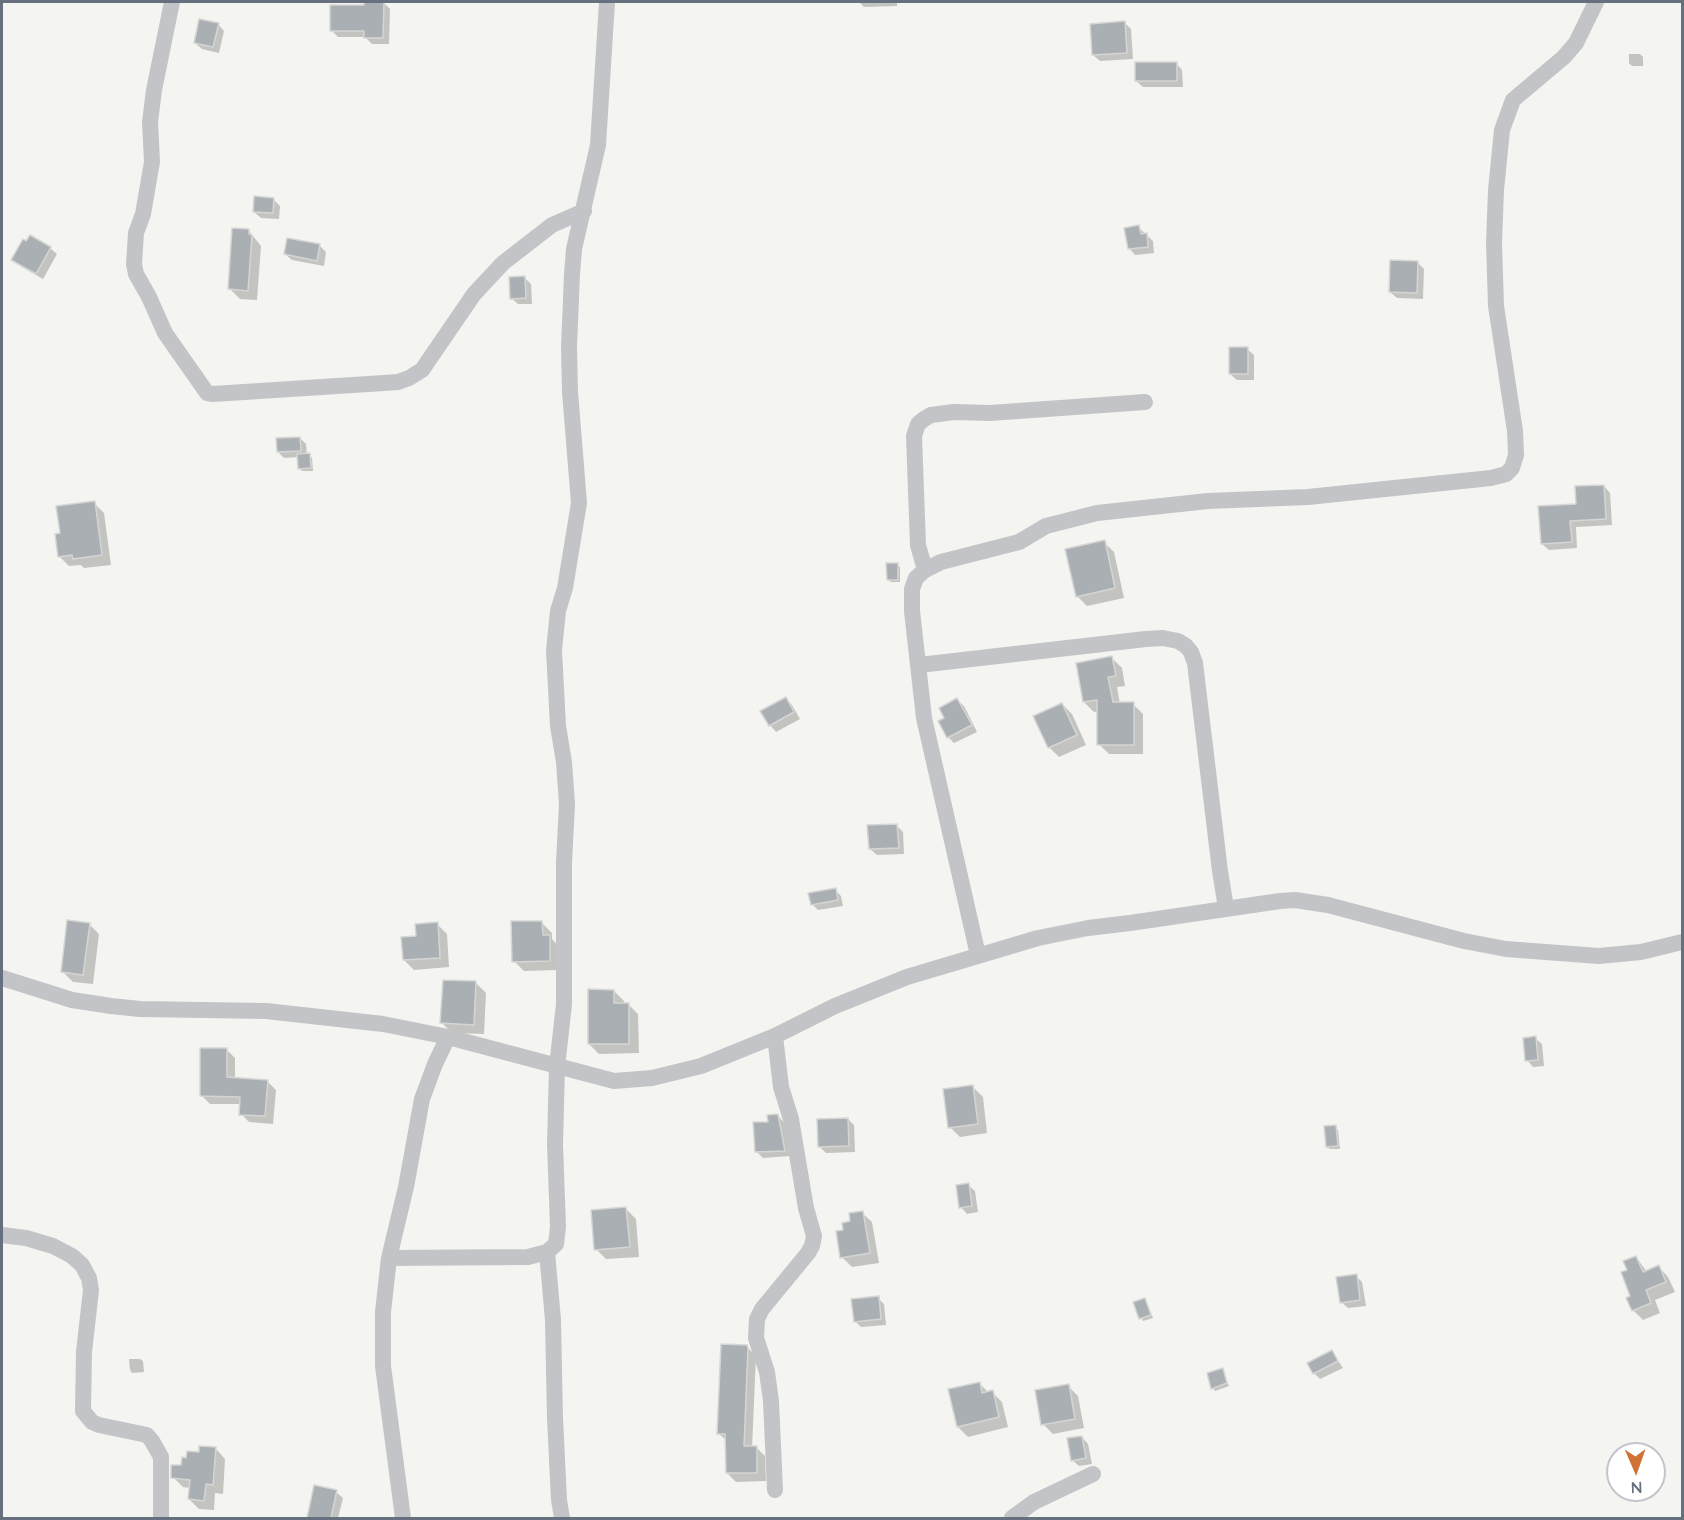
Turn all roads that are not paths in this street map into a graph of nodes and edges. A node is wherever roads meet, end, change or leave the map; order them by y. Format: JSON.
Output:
{"nodes":[{"id":1,"x":172,"y":2,"type":"edge"},
{"id":2,"x":607,"y":2,"type":"edge"},
{"id":3,"x":1596,"y":2,"type":"edge"},
{"id":4,"x":584,"y":211,"type":"junction"},
{"id":5,"x":1145,"y":402,"type":"dead end"},
{"id":6,"x":925,"y":570,"type":"junction"},
{"id":7,"x":919,"y":665,"type":"junction"},
{"id":8,"x":1226,"y":908,"type":"junction"},
{"id":9,"x":1683,"y":942,"type":"edge"},
{"id":10,"x":978,"y":955,"type":"junction"},
{"id":11,"x":2,"y":978,"type":"edge"},
{"id":12,"x":776,"y":1036,"type":"junction"},
{"id":13,"x":448,"y":1037,"type":"junction"},
{"id":14,"x":557,"y":1067,"type":"junction"},
{"id":15,"x":2,"y":1235,"type":"edge"},
{"id":16,"x":547,"y":1252,"type":"junction"},
{"id":17,"x":389,"y":1258,"type":"junction"},
{"id":18,"x":1093,"y":1474,"type":"dead end"},
{"id":19,"x":775,"y":1490,"type":"dead end"},
{"id":20,"x":161,"y":1518,"type":"edge"},
{"id":21,"x":403,"y":1518,"type":"edge"},
{"id":22,"x":562,"y":1518,"type":"edge"},
{"id":23,"x":1012,"y":1518,"type":"edge"}],
"edges":[{"from":1,"to":4,"type":"street"},
{"from":2,"to":4,"type":"street"},
{"from":3,"to":6,"type":"street"},
{"from":4,"to":14,"type":"street"},
{"from":5,"to":6,"type":"street"},
{"from":6,"to":7,"type":"street"},
{"from":7,"to":8,"type":"street"},
{"from":7,"to":10,"type":"street"},
{"from":8,"to":9,"type":"street"},
{"from":8,"to":10,"type":"street"},
{"from":10,"to":12,"type":"street"},
{"from":11,"to":13,"type":"street"},
{"from":12,"to":14,"type":"street"},
{"from":12,"to":19,"type":"street"},
{"from":13,"to":14,"type":"street"},
{"from":13,"to":17,"type":"street"},
{"from":14,"to":16,"type":"street"},
{"from":15,"to":20,"type":"street"},
{"from":16,"to":17,"type":"street"},
{"from":16,"to":22,"type":"street"},
{"from":17,"to":21,"type":"street"},
{"from":18,"to":23,"type":"street"}]}
